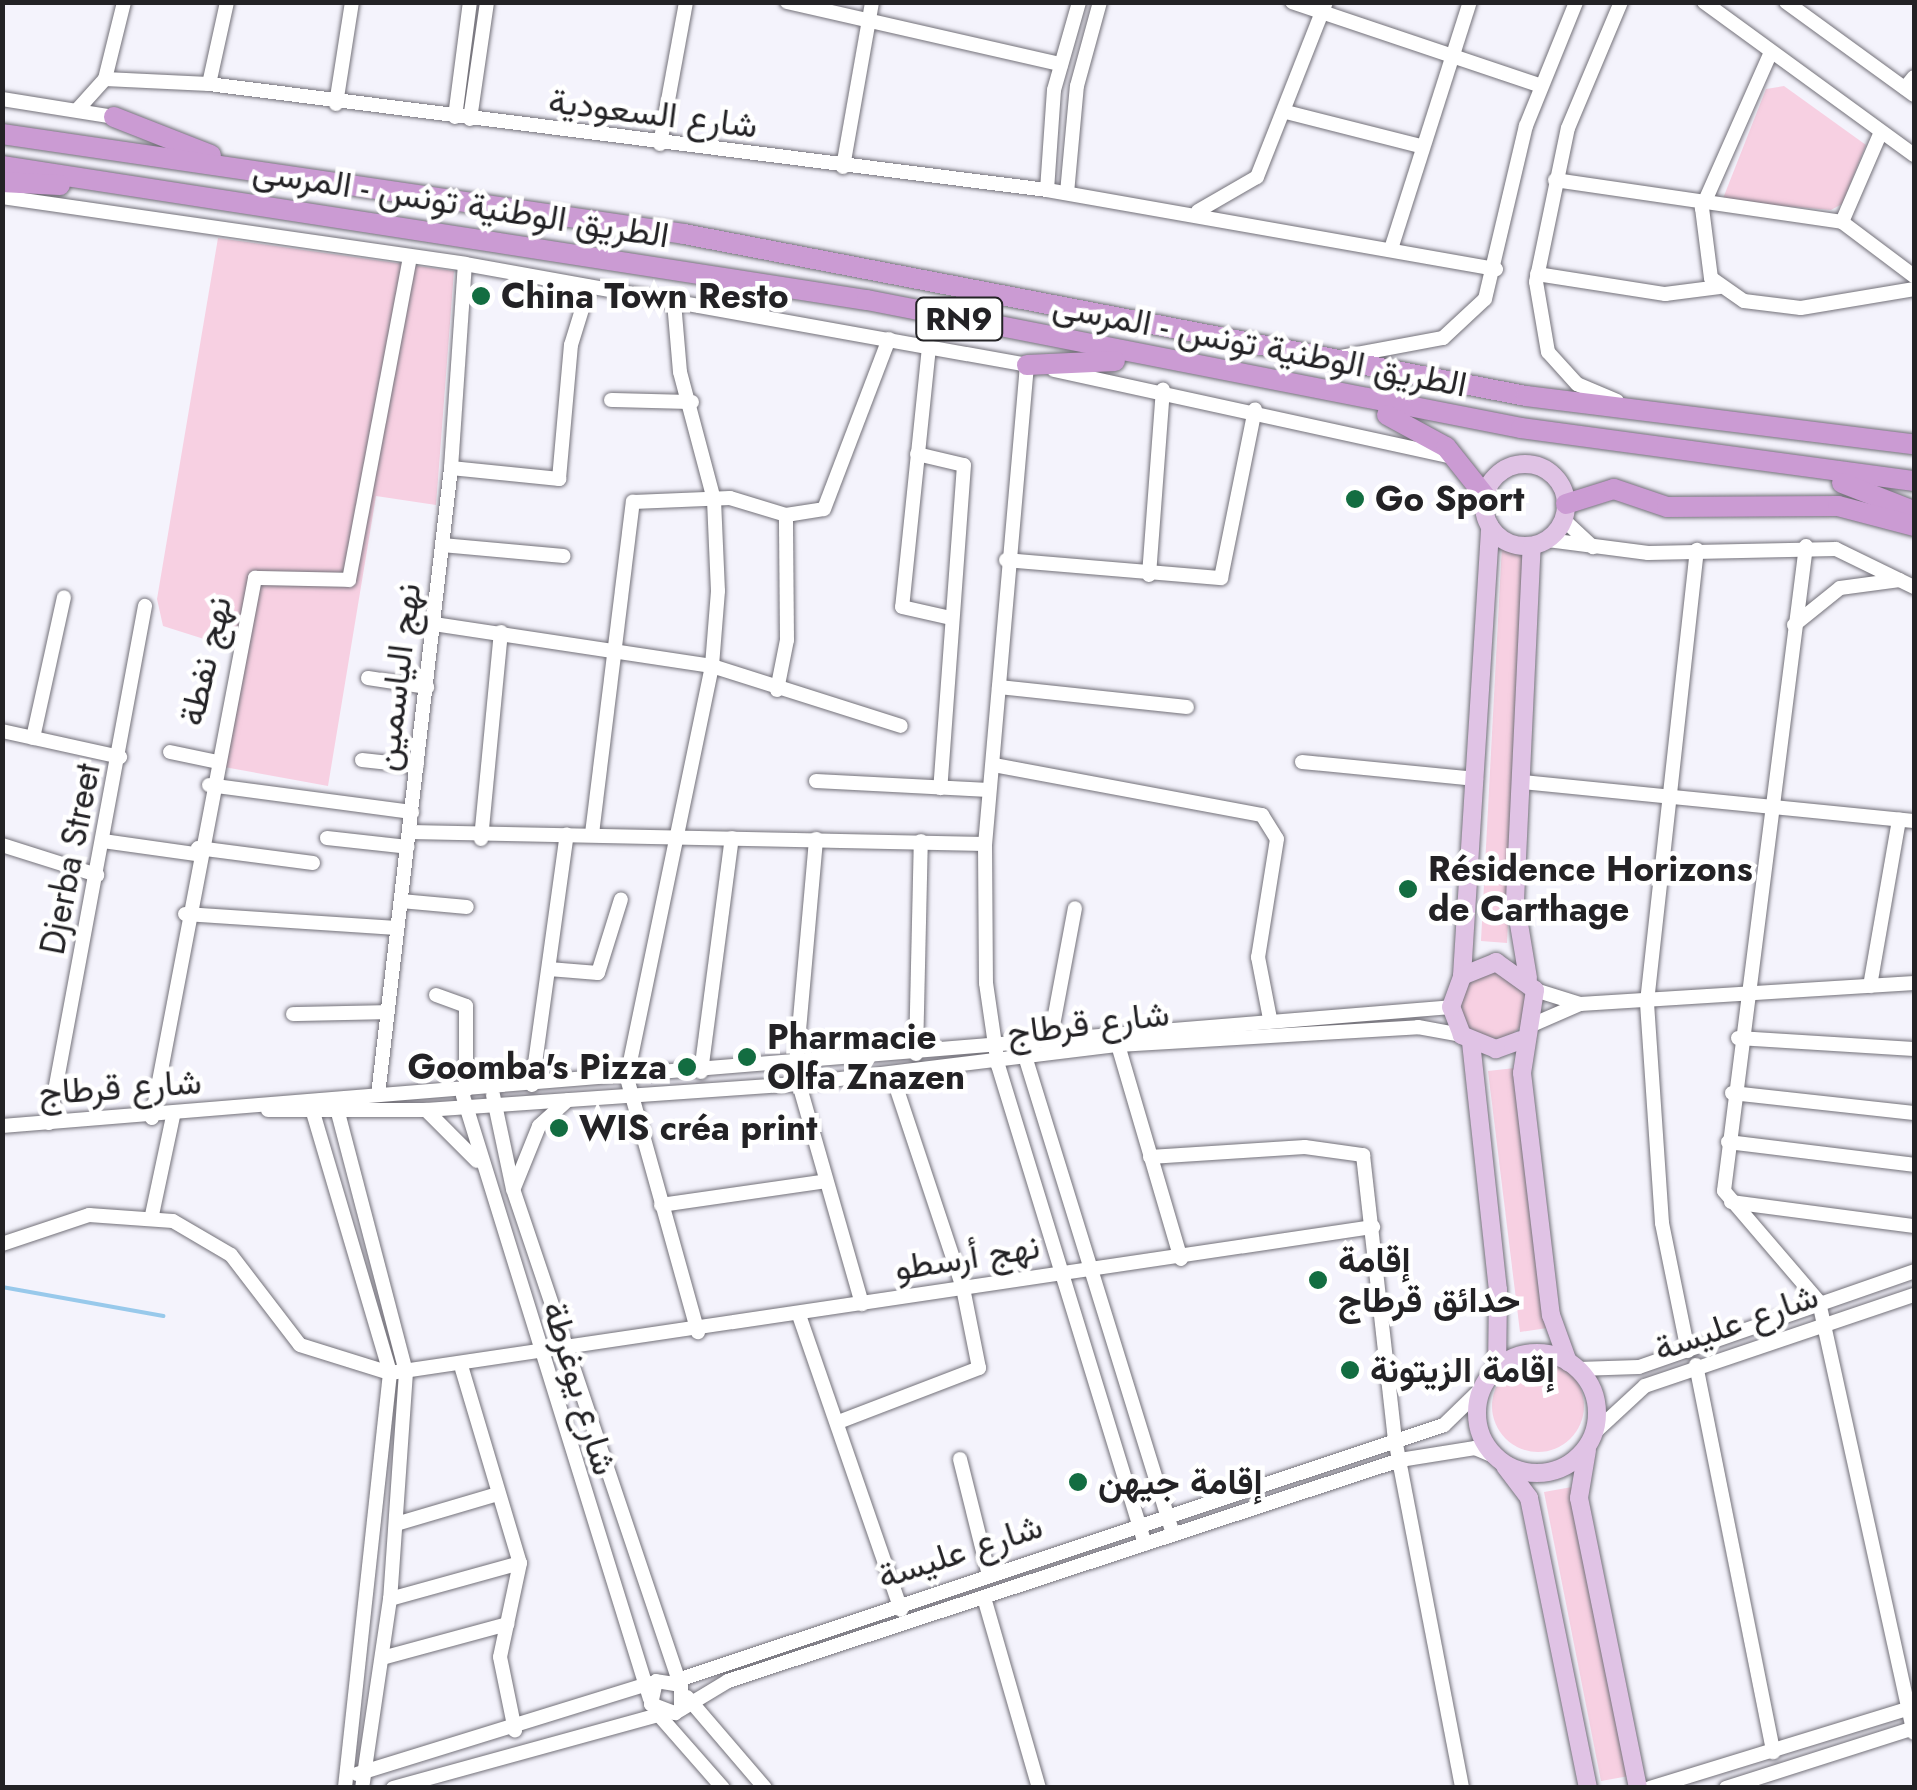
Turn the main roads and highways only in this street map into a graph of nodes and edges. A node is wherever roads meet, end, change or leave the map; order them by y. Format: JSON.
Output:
{"nodes":[{"id":1,"x":114,"y":117,"type":"road end"},
{"id":2,"x":2,"y":134,"type":"edge"},
{"id":3,"x":2,"y":166,"type":"edge"},
{"id":4,"x":241,"y":166,"type":"junction"},
{"id":5,"x":2,"y":182,"type":"edge"},
{"id":6,"x":134,"y":186,"type":"junction"},
{"id":7,"x":1173,"y":364,"type":"junction"},
{"id":8,"x":1027,"y":365,"type":"road end"},
{"id":9,"x":1264,"y":382,"type":"junction"},
{"id":10,"x":1914,"y":444,"type":"edge"},
{"id":11,"x":1772,"y":466,"type":"junction"},
{"id":12,"x":1914,"y":481,"type":"edge"},
{"id":13,"x":1485,"y":496,"type":"junction"},
{"id":14,"x":1914,"y":511,"type":"edge"},
{"id":15,"x":1565,"y":512,"type":"junction"},
{"id":16,"x":1490,"y":526,"type":"junction"},
{"id":17,"x":1914,"y":526,"type":"edge"},
{"id":18,"x":1540,"y":543,"type":"junction"},
{"id":19,"x":1462,"y":976,"type":"junction"},
{"id":20,"x":1531,"y":984,"type":"junction"},
{"id":21,"x":1466,"y":1038,"type":"junction"},
{"id":22,"x":1521,"y":1040,"type":"junction"},
{"id":23,"x":1573,"y":1366,"type":"junction"},
{"id":24,"x":1497,"y":1368,"type":"junction"},
{"id":25,"x":1591,"y":1438,"type":"junction"},
{"id":26,"x":1498,"y":1459,"type":"junction"},
{"id":27,"x":1588,"y":1788,"type":"edge"},
{"id":28,"x":1638,"y":1788,"type":"edge"}],
"edges":[{"from":1,"to":4,"type":"highway"},
{"from":2,"to":4,"type":"highway","name":"الطريق الوطنية تونس - المرسى","number":"RN9"},
{"from":3,"to":6,"type":"highway","name":"الطريق الوطنية تونس - المرسى","number":"RN9"},
{"from":4,"to":10,"type":"highway","name":"الطريق الوطنية تونس - المرسى","number":"RN9"},
{"from":5,"to":6,"type":"highway"},
{"from":6,"to":7,"type":"highway","name":"الطريق الوطنية تونس - المرسى","number":"RN9"},
{"from":7,"to":8,"type":"highway"},
{"from":7,"to":9,"type":"highway","name":"الطريق الوطنية تونس - المرسى","number":"RN9"},
{"from":9,"to":11,"type":"highway","name":"الطريق الوطنية تونس - المرسى","number":"RN9"},
{"from":9,"to":13,"type":"highway"},
{"from":11,"to":12,"type":"highway","name":"الطريق الوطنية تونس - المرسى","number":"RN9"},
{"from":11,"to":14,"type":"highway"},
{"from":13,"to":15,"type":"main road"},
{"from":13,"to":16,"type":"main road"},
{"from":15,"to":17,"type":"highway"},
{"from":15,"to":18,"type":"main road"},
{"from":16,"to":18,"type":"main road"},
{"from":16,"to":19,"type":"main road"},
{"from":18,"to":20,"type":"main road"},
{"from":19,"to":20,"type":"main road"},
{"from":19,"to":21,"type":"main road"},
{"from":20,"to":22,"type":"main road"},
{"from":21,"to":22,"type":"main road"},
{"from":21,"to":24,"type":"main road"},
{"from":22,"to":23,"type":"main road"},
{"from":23,"to":24,"type":"main road"},
{"from":23,"to":25,"type":"main road"},
{"from":24,"to":26,"type":"main road"},
{"from":25,"to":26,"type":"main road"},
{"from":25,"to":28,"type":"main road"},
{"from":26,"to":27,"type":"main road"}]}
